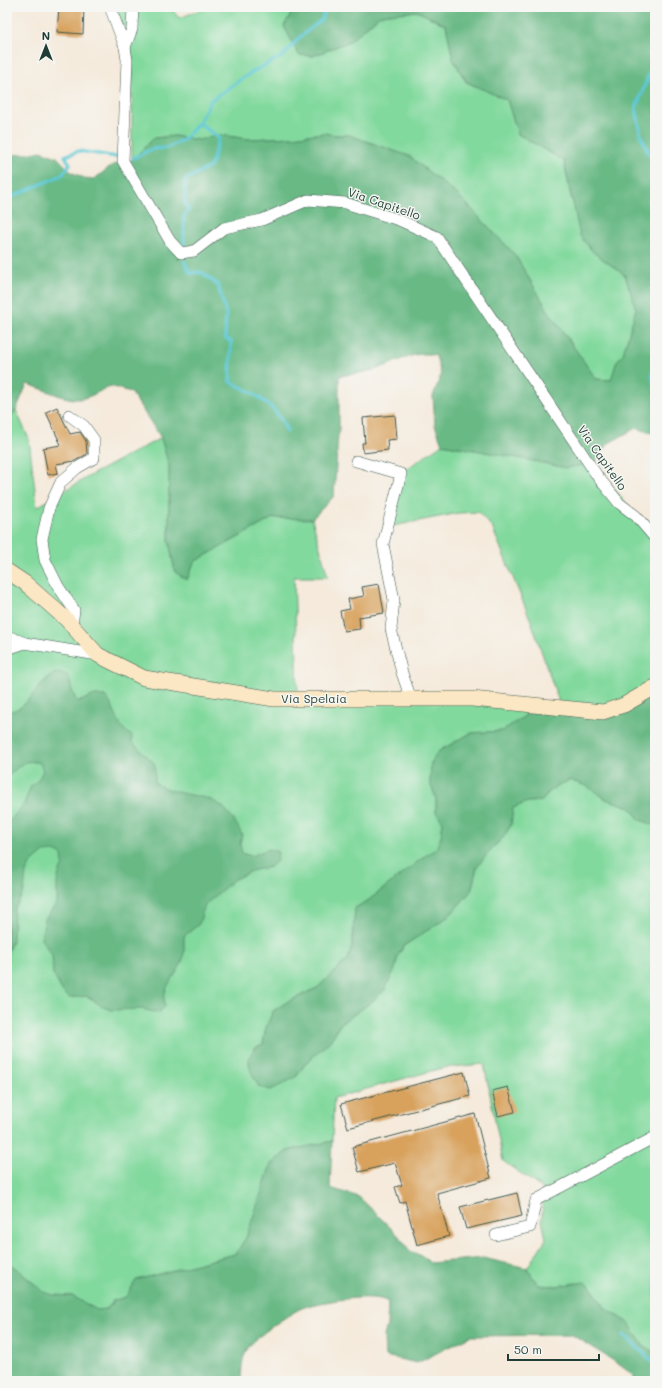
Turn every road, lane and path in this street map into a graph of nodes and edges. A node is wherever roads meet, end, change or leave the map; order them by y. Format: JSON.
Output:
{"nodes":[{"id":1,"x":110,"y":7,"type":"edge"},
{"id":2,"x":134,"y":7,"type":"edge"},
{"id":3,"x":125,"y":47,"type":"junction"},
{"id":4,"x":69,"y":415,"type":"dead end"},
{"id":5,"x":356,"y":461,"type":"dead end"},
{"id":6,"x":655,"y":538,"type":"edge"},
{"id":7,"x":7,"y":571,"type":"edge"},
{"id":8,"x":72,"y":626,"type":"junction"},
{"id":9,"x":7,"y":636,"type":"edge"},
{"id":10,"x":25,"y":643,"type":"junction"},
{"id":11,"x":7,"y":649,"type":"edge"},
{"id":12,"x":98,"y":655,"type":"junction"},
{"id":13,"x":655,"y":686,"type":"edge"},
{"id":14,"x":411,"y":699,"type":"junction"},
{"id":15,"x":655,"y":1137,"type":"edge"},
{"id":16,"x":496,"y":1235,"type":"dead end"}],
"edges":[{"from":1,"to":3,"type":"street","name":"Via Capitello"},
{"from":2,"to":3,"type":"street"},
{"from":3,"to":6,"type":"street","name":"Via Capitello"},
{"from":4,"to":8,"type":"street"},
{"from":5,"to":14,"type":"street"},
{"from":7,"to":8,"type":"street","name":"Via Spelaia"},
{"from":8,"to":12,"type":"street","name":"Via Spelaia"},
{"from":9,"to":10,"type":"street"},
{"from":10,"to":11,"type":"street"},
{"from":10,"to":12,"type":"street"},
{"from":12,"to":14,"type":"street","name":"Via Spelaia"},
{"from":13,"to":14,"type":"street","name":"Via Spelaia"},
{"from":15,"to":16,"type":"street"}]}
